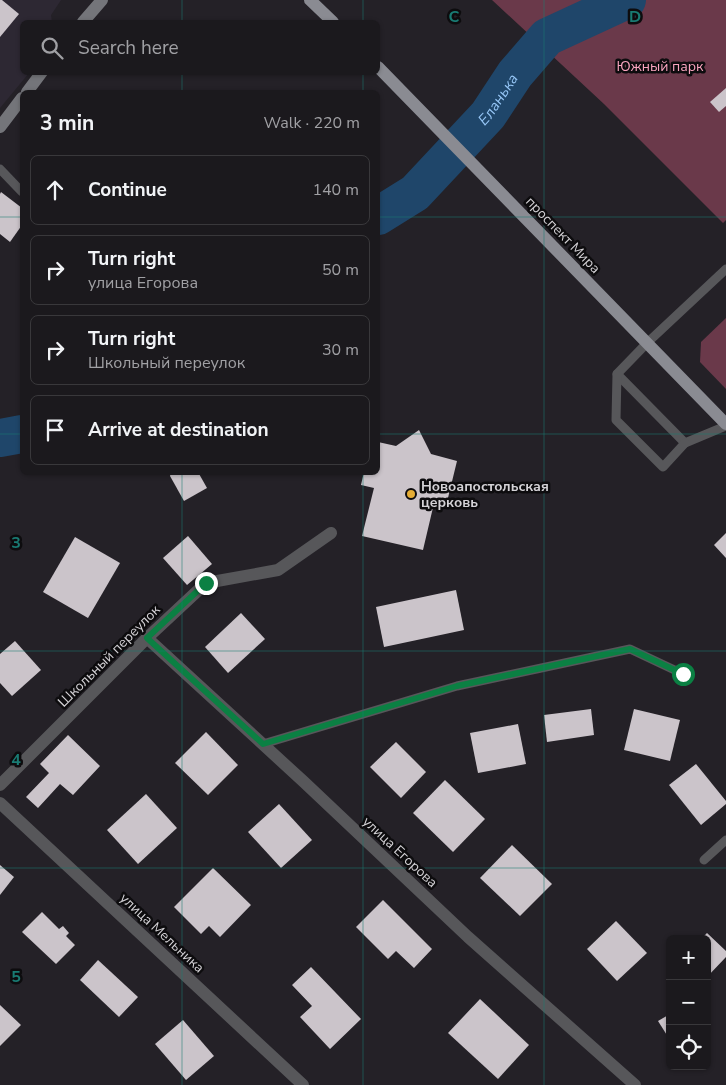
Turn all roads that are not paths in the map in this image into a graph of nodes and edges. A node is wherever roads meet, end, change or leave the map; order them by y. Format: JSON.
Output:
{"nodes":[{"id":1,"x":102,"y":0,"type":"edge"},
{"id":2,"x":310,"y":0,"type":"edge"},
{"id":3,"x":85,"y":20,"type":"edge"},
{"id":4,"x":331,"y":20,"type":"edge"},
{"id":5,"x":380,"y":69,"type":"edge"},
{"id":6,"x":40,"y":75,"type":"edge"},
{"id":7,"x":28,"y":90,"type":"edge"},
{"id":8,"x":20,"y":101,"type":"edge"},
{"id":9,"x":0,"y":126,"type":"edge"},
{"id":10,"x":0,"y":169,"type":"edge"},
{"id":11,"x":20,"y":190,"type":"edge"},
{"id":12,"x":726,"y":268,"type":"edge"},
{"id":13,"x":647,"y":342,"type":"junction"},
{"id":14,"x":617,"y":374,"type":"junction"},
{"id":15,"x":726,"y":425,"type":"edge"},
{"id":16,"x":685,"y":443,"type":"junction"},
{"id":17,"x":331,"y":533,"type":"dead end"},
{"id":18,"x":147,"y":638,"type":"junction"},
{"id":19,"x":683,"y":674,"type":"dead end"},
{"id":20,"x":263,"y":744,"type":"junction"},
{"id":21,"x":0,"y":785,"type":"edge"},
{"id":22,"x":0,"y":803,"type":"edge"},
{"id":23,"x":726,"y":840,"type":"edge"},
{"id":24,"x":704,"y":860,"type":"dead end"},
{"id":25,"x":303,"y":1085,"type":"edge"},
{"id":26,"x":635,"y":1085,"type":"edge"}],
"edges":[{"from":1,"to":3,"type":"street"},
{"from":2,"to":4,"type":"main road"},
{"from":5,"to":13,"type":"main road","name":"проспект Мира"},
{"from":6,"to":7,"type":"street"},
{"from":8,"to":9,"type":"street"},
{"from":10,"to":11,"type":"lane"},
{"from":12,"to":13,"type":"lane"},
{"from":13,"to":14,"type":"lane"},
{"from":13,"to":15,"type":"main road","name":"проспект Мира"},
{"from":14,"to":16,"type":"lane"},
{"from":14,"to":16,"type":"lane"},
{"from":15,"to":16,"type":"lane"},
{"from":17,"to":18,"type":"street","name":"Школьный переулок"},
{"from":18,"to":20,"type":"street","name":"улица Егорова"},
{"from":18,"to":21,"type":"street","name":"Школьный переулок"},
{"from":19,"to":20,"type":"lane"},
{"from":20,"to":26,"type":"street","name":"улица Егорова"},
{"from":22,"to":25,"type":"street","name":"улица Мельника"},
{"from":23,"to":24,"type":"lane"}]}
